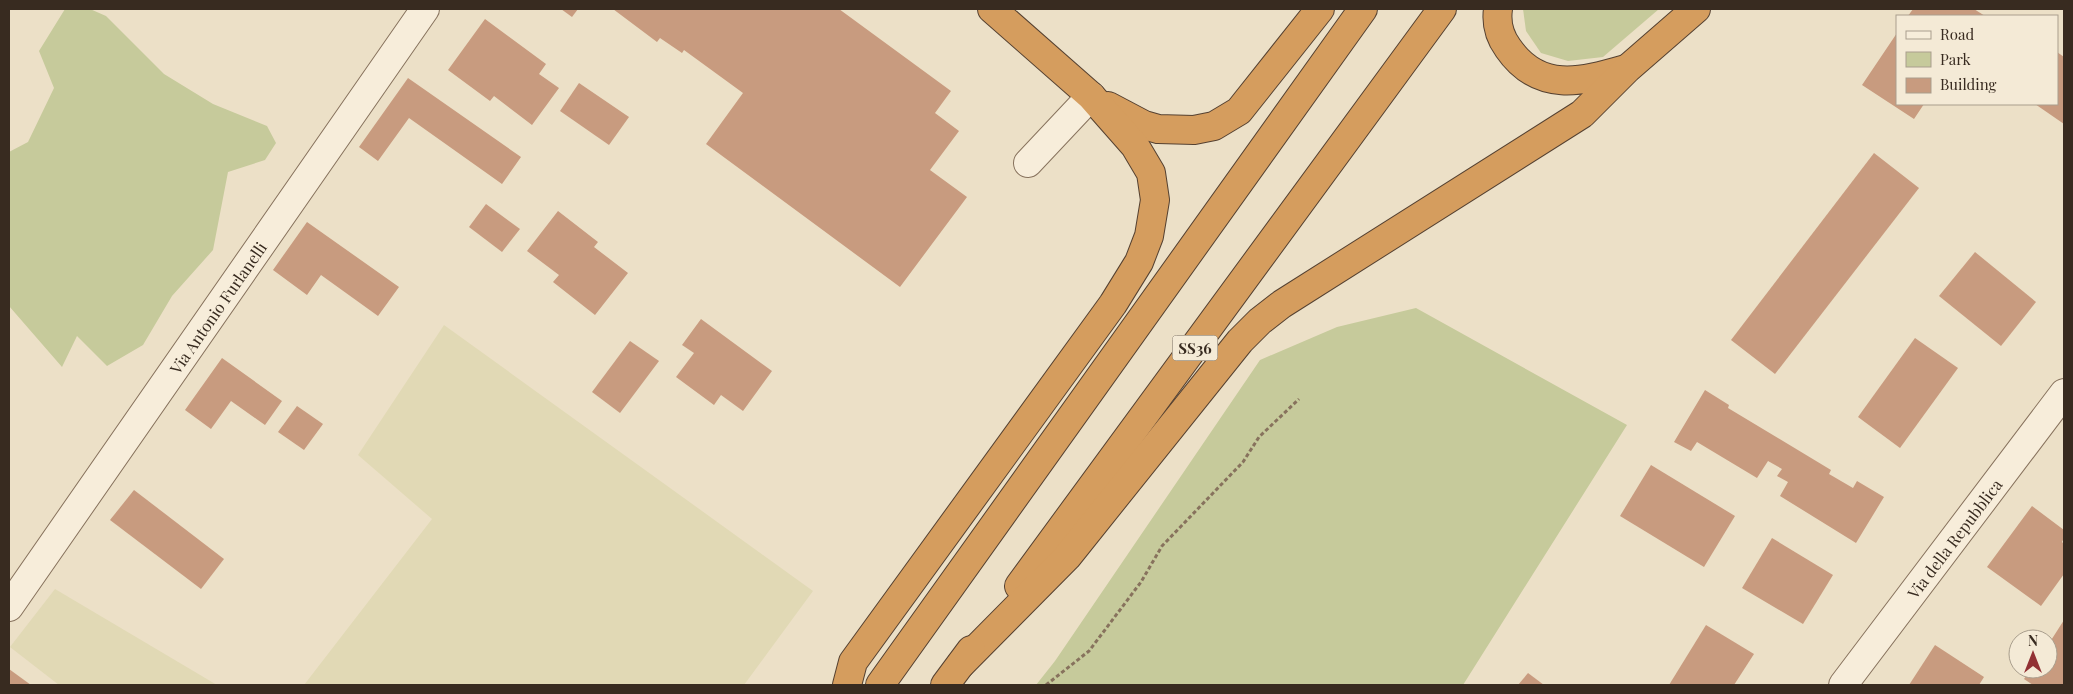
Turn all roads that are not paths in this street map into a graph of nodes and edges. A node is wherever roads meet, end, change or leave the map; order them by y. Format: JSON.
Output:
{"nodes":[{"id":1,"x":426,"y":9,"type":"edge"},
{"id":2,"x":992,"y":9,"type":"edge"},
{"id":3,"x":1320,"y":9,"type":"edge"},
{"id":4,"x":1363,"y":9,"type":"edge"},
{"id":5,"x":1442,"y":9,"type":"edge"},
{"id":6,"x":1498,"y":9,"type":"edge"},
{"id":7,"x":1696,"y":9,"type":"edge"},
{"id":8,"x":1627,"y":69,"type":"junction"},
{"id":9,"x":1091,"y":96,"type":"junction"},
{"id":10,"x":1028,"y":163,"type":"dead end"},
{"id":11,"x":2064,"y":393,"type":"edge"},
{"id":12,"x":9,"y":607,"type":"edge"},
{"id":13,"x":953,"y":675,"type":"edge"},
{"id":14,"x":847,"y":685,"type":"edge"},
{"id":15,"x":880,"y":685,"type":"edge"},
{"id":16,"x":1843,"y":685,"type":"edge"}],
"edges":[{"from":1,"to":12,"type":"street","name":"Via Antonio Furlanelli"},
{"from":2,"to":9,"type":"highway"},
{"from":3,"to":9,"type":"highway"},
{"from":4,"to":15,"type":"highway"},
{"from":5,"to":13,"type":"highway","number":"SS36"},
{"from":6,"to":8,"type":"highway"},
{"from":7,"to":8,"type":"highway"},
{"from":8,"to":13,"type":"highway"},
{"from":9,"to":10,"type":"street"},
{"from":9,"to":14,"type":"highway"},
{"from":11,"to":16,"type":"street","name":"Via della Repubblica"}]}
